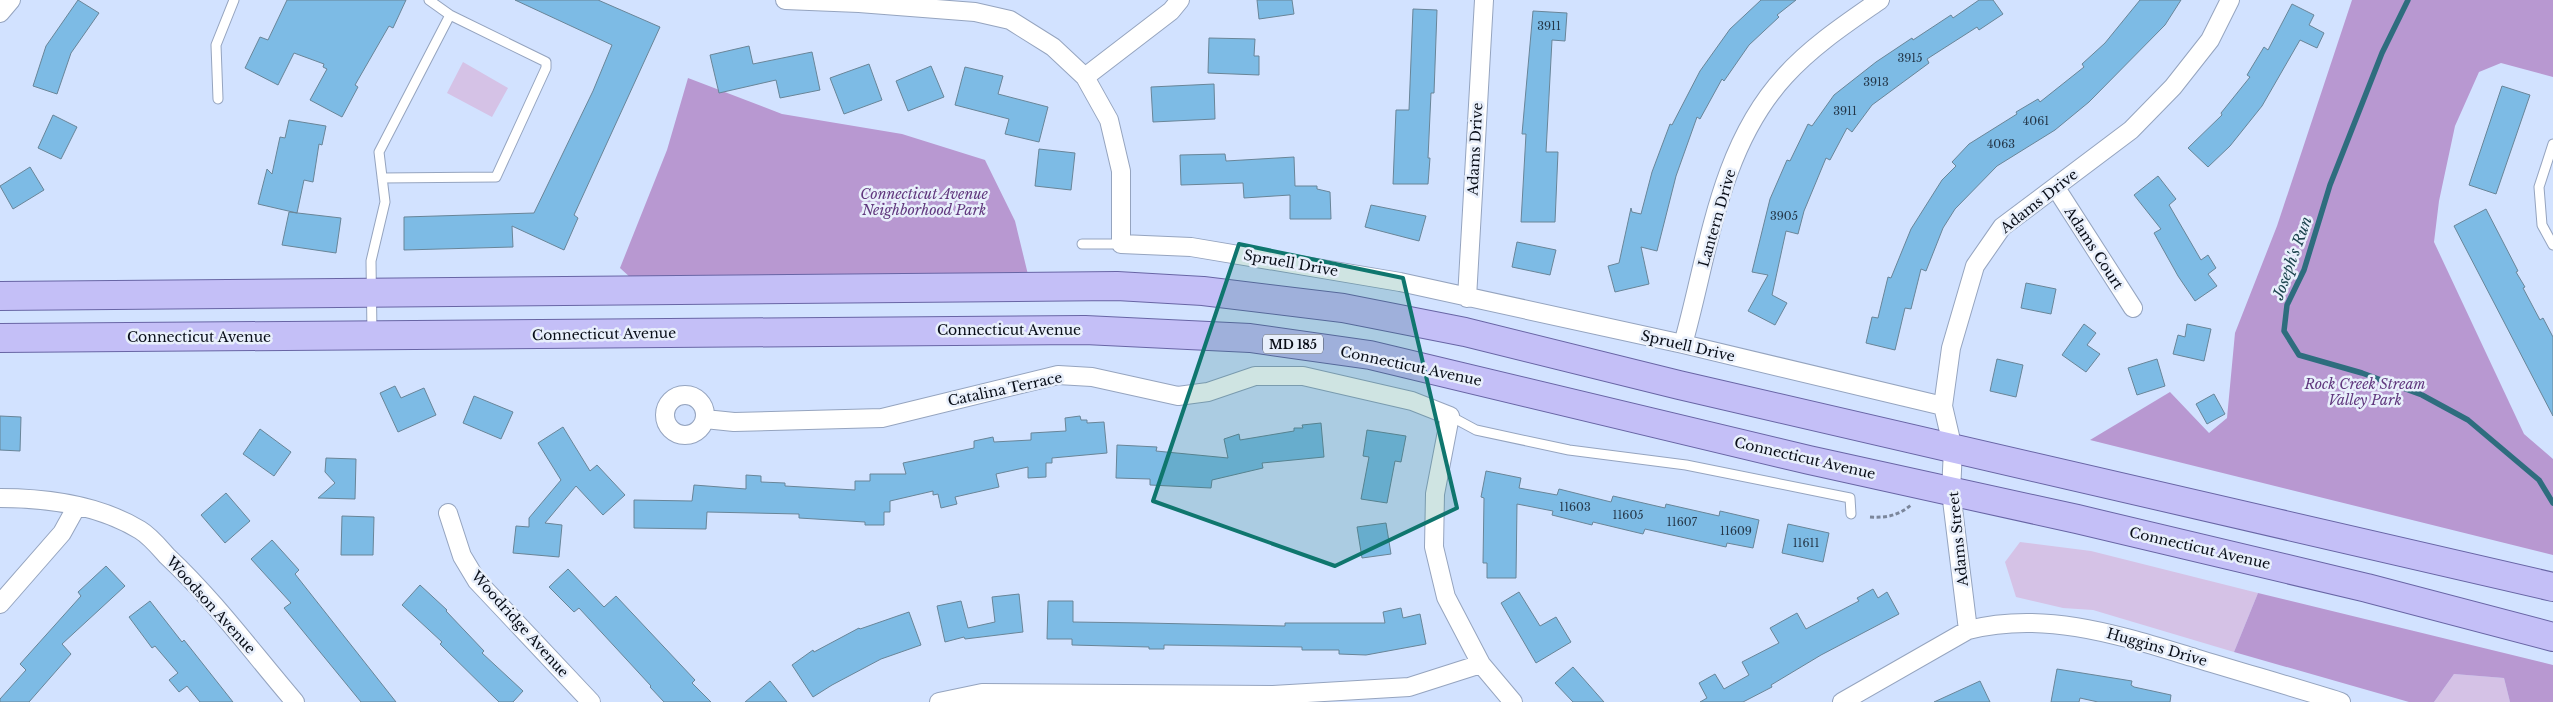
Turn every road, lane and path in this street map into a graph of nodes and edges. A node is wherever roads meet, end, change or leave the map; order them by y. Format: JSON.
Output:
{"nodes":[{"id":1,"x":11,"y":0,"type":"edge"},
{"id":2,"x":234,"y":0,"type":"edge"},
{"id":3,"x":430,"y":0,"type":"edge"},
{"id":4,"x":785,"y":0,"type":"edge"},
{"id":5,"x":1180,"y":0,"type":"edge"},
{"id":6,"x":1484,"y":0,"type":"edge"},
{"id":7,"x":1880,"y":0,"type":"edge"},
{"id":8,"x":2230,"y":0,"type":"edge"},
{"id":9,"x":860,"y":1,"type":"edge"},
{"id":10,"x":0,"y":13,"type":"edge"},
{"id":11,"x":450,"y":15,"type":"junction"},
{"id":12,"x":1085,"y":77,"type":"junction"},
{"id":13,"x":218,"y":100,"type":"dead end"},
{"id":14,"x":2553,"y":144,"type":"edge"},
{"id":15,"x":382,"y":178,"type":"junction"},
{"id":16,"x":2056,"y":188,"type":"junction"},
{"id":17,"x":1082,"y":244,"type":"dead end"},
{"id":18,"x":1121,"y":244,"type":"junction"},
{"id":19,"x":2553,"y":245,"type":"edge"},
{"id":20,"x":372,"y":294,"type":"junction"},
{"id":21,"x":0,"y":296,"type":"edge"},
{"id":22,"x":1467,"y":298,"type":"junction"},
{"id":23,"x":2132,"y":308,"type":"dead end"},
{"id":24,"x":372,"y":336,"type":"junction"},
{"id":25,"x":0,"y":338,"type":"edge"},
{"id":26,"x":1683,"y":344,"type":"junction"},
{"id":27,"x":1943,"y":406,"type":"junction"},
{"id":28,"x":1450,"y":416,"type":"junction"},
{"id":29,"x":705,"y":419,"type":"dead end"},
{"id":30,"x":1953,"y":449,"type":"junction"},
{"id":31,"x":1951,"y":492,"type":"junction"},
{"id":32,"x":0,"y":498,"type":"edge"},
{"id":33,"x":1914,"y":502,"type":"dead end"},
{"id":34,"x":77,"y":506,"type":"junction"},
{"id":35,"x":448,"y":513,"type":"dead end"},
{"id":36,"x":1851,"y":514,"type":"dead end"},
{"id":37,"x":1870,"y":517,"type":"dead end"},
{"id":38,"x":2553,"y":587,"type":"edge"},
{"id":39,"x":0,"y":604,"type":"edge"},
{"id":40,"x":1968,"y":630,"type":"junction"},
{"id":41,"x":2553,"y":637,"type":"edge"},
{"id":42,"x":1481,"y":664,"type":"junction"},
{"id":43,"x":1273,"y":698,"type":"edge"},
{"id":44,"x":295,"y":702,"type":"edge"},
{"id":45,"x":592,"y":702,"type":"edge"},
{"id":46,"x":939,"y":702,"type":"edge"},
{"id":47,"x":1513,"y":702,"type":"edge"},
{"id":48,"x":1842,"y":702,"type":"edge"},
{"id":49,"x":2341,"y":702,"type":"edge"}],
"edges":[{"from":1,"to":10,"type":"street"},
{"from":2,"to":13,"type":"lane"},
{"from":3,"to":11,"type":"lane"},
{"from":4,"to":9,"type":"street"},
{"from":5,"to":12,"type":"street"},
{"from":6,"to":22,"type":"street","name":"Adams Drive"},
{"from":7,"to":26,"type":"street","name":"Lantern Drive"},
{"from":8,"to":16,"type":"street","name":"Adams Drive"},
{"from":9,"to":12,"type":"street"},
{"from":11,"to":15,"type":"lane"},
{"from":11,"to":15,"type":"lane"},
{"from":12,"to":18,"type":"street"},
{"from":14,"to":19,"type":"lane"},
{"from":15,"to":20,"type":"lane"},
{"from":16,"to":23,"type":"street","name":"Adams Court"},
{"from":16,"to":27,"type":"street","name":"Adams Drive"},
{"from":17,"to":18,"type":"lane"},
{"from":18,"to":22,"type":"street","name":"Spruell Drive"},
{"from":20,"to":21,"type":"main road"},
{"from":20,"to":24,"type":"lane"},
{"from":20,"to":30,"type":"main road"},
{"from":22,"to":26,"type":"street","name":"Spruell Drive"},
{"from":24,"to":25,"type":"main road","name":"Connecticut Avenue","number":"MD 185"},
{"from":24,"to":31,"type":"main road","name":"Connecticut Avenue","number":"MD 185"},
{"from":26,"to":27,"type":"street","name":"Spruell Drive"},
{"from":27,"to":30,"type":"street","name":"Adams Drive"},
{"from":28,"to":29,"type":"street","name":"Catalina Terrace"},
{"from":28,"to":36,"type":"lane"},
{"from":28,"to":42,"type":"street"},
{"from":30,"to":31,"type":"street","name":"Adams Street"},
{"from":30,"to":38,"type":"main road"},
{"from":31,"to":40,"type":"street","name":"Adams Street"},
{"from":31,"to":41,"type":"main road","name":"Connecticut Avenue","number":"MD 185"},
{"from":32,"to":34,"type":"street","name":"Woodson Avenue"},
{"from":33,"to":37,"type":"path"},
{"from":34,"to":39,"type":"street"},
{"from":34,"to":44,"type":"street","name":"Woodson Avenue"},
{"from":35,"to":45,"type":"street","name":"Woodridge Avenue"},
{"from":40,"to":48,"type":"street","name":"Huggins Drive"},
{"from":40,"to":49,"type":"street","name":"Huggins Drive"},
{"from":42,"to":43,"type":"street"},
{"from":42,"to":47,"type":"street"},
{"from":43,"to":46,"type":"street"}]}
